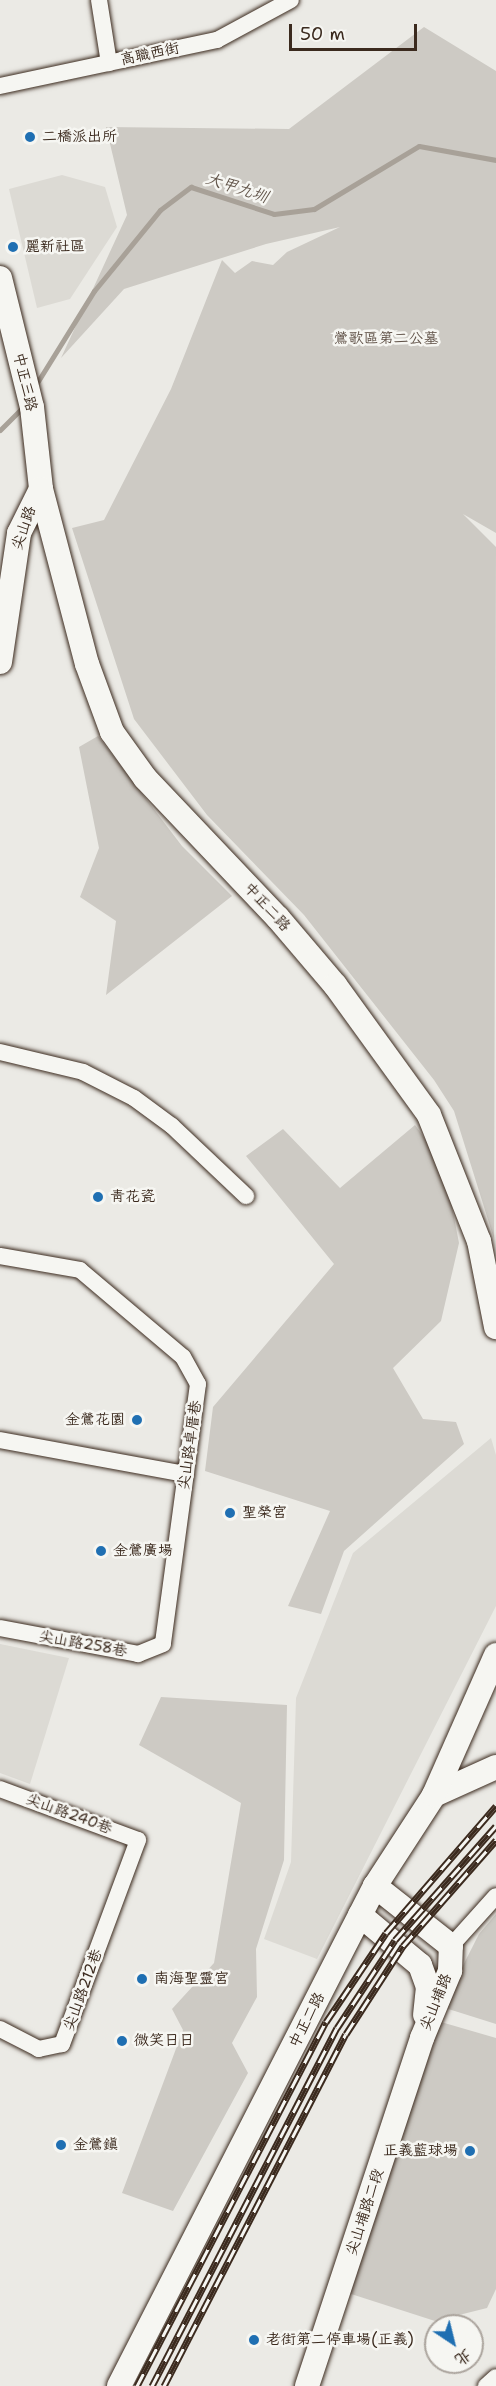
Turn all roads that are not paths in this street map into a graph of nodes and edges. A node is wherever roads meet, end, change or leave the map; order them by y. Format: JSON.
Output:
{"nodes":[{"id":1,"x":99,"y":0,"type":"edge"},
{"id":2,"x":291,"y":0,"type":"edge"},
{"id":3,"x":109,"y":63,"type":"junction"},
{"id":4,"x":0,"y":86,"type":"edge"},
{"id":5,"x":0,"y":278,"type":"edge"},
{"id":6,"x":40,"y":489,"type":"junction"},
{"id":7,"x":2,"y":604,"type":"edge"},
{"id":8,"x":0,"y":662,"type":"edge"},
{"id":9,"x":0,"y":1052,"type":"edge"},
{"id":10,"x":246,"y":1196,"type":"dead end"},
{"id":11,"x":0,"y":1256,"type":"edge"},
{"id":12,"x":496,"y":1326,"type":"edge"},
{"id":13,"x":0,"y":1440,"type":"edge"},
{"id":14,"x":186,"y":1474,"type":"junction"},
{"id":15,"x":0,"y":1628,"type":"edge"},
{"id":16,"x":164,"y":1644,"type":"joint"},
{"id":17,"x":496,"y":1655,"type":"edge"},
{"id":18,"x":496,"y":1767,"type":"edge"},
{"id":19,"x":0,"y":1789,"type":"edge"},
{"id":20,"x":434,"y":1795,"type":"junction"},
{"id":21,"x":375,"y":1886,"type":"junction"},
{"id":22,"x":496,"y":1896,"type":"edge"},
{"id":23,"x":360,"y":1915,"type":"junction"},
{"id":24,"x":101,"y":1939,"type":"joint"},
{"id":25,"x":451,"y":1946,"type":"junction"},
{"id":26,"x":0,"y":2029,"type":"edge"},
{"id":27,"x":422,"y":2038,"type":"junction"},
{"id":28,"x":496,"y":2378,"type":"edge"},
{"id":29,"x":118,"y":2386,"type":"edge"},
{"id":30,"x":307,"y":2386,"type":"edge"},
{"id":31,"x":486,"y":2386,"type":"edge"}],
"edges":[{"from":1,"to":3,"type":"street"},
{"from":2,"to":3,"type":"street","name":"高職西街"},
{"from":3,"to":4,"type":"street","name":"高職西街"},
{"from":5,"to":6,"type":"street","name":"中正三路"},
{"from":6,"to":7,"type":"street","name":"尖山路"},
{"from":6,"to":12,"type":"street","name":"中正二路"},
{"from":7,"to":8,"type":"street","name":"尖山路"},
{"from":9,"to":10,"type":"street"},
{"from":11,"to":14,"type":"street","name":"尖山路卓厝巷"},
{"from":13,"to":14,"type":"street"},
{"from":14,"to":16,"type":"street","name":"尖山路卓厝巷"},
{"from":15,"to":16,"type":"street","name":"尖山路258巷"},
{"from":17,"to":20,"type":"street","name":"中正二路"},
{"from":18,"to":20,"type":"street"},
{"from":19,"to":24,"type":"street","name":"尖山路240巷"},
{"from":20,"to":21,"type":"street","name":"中正二路"},
{"from":21,"to":23,"type":"street","name":"中正二路"},
{"from":21,"to":25,"type":"street"},
{"from":22,"to":25,"type":"street"},
{"from":23,"to":27,"type":"street","name":"尖山埔路"},
{"from":23,"to":29,"type":"street","name":"中正二路"},
{"from":24,"to":26,"type":"street","name":"尖山路212巷"},
{"from":25,"to":27,"type":"street","name":"尖山埔路"},
{"from":27,"to":30,"type":"street","name":"尖山埔路二段"},
{"from":28,"to":31,"type":"street"}]}
